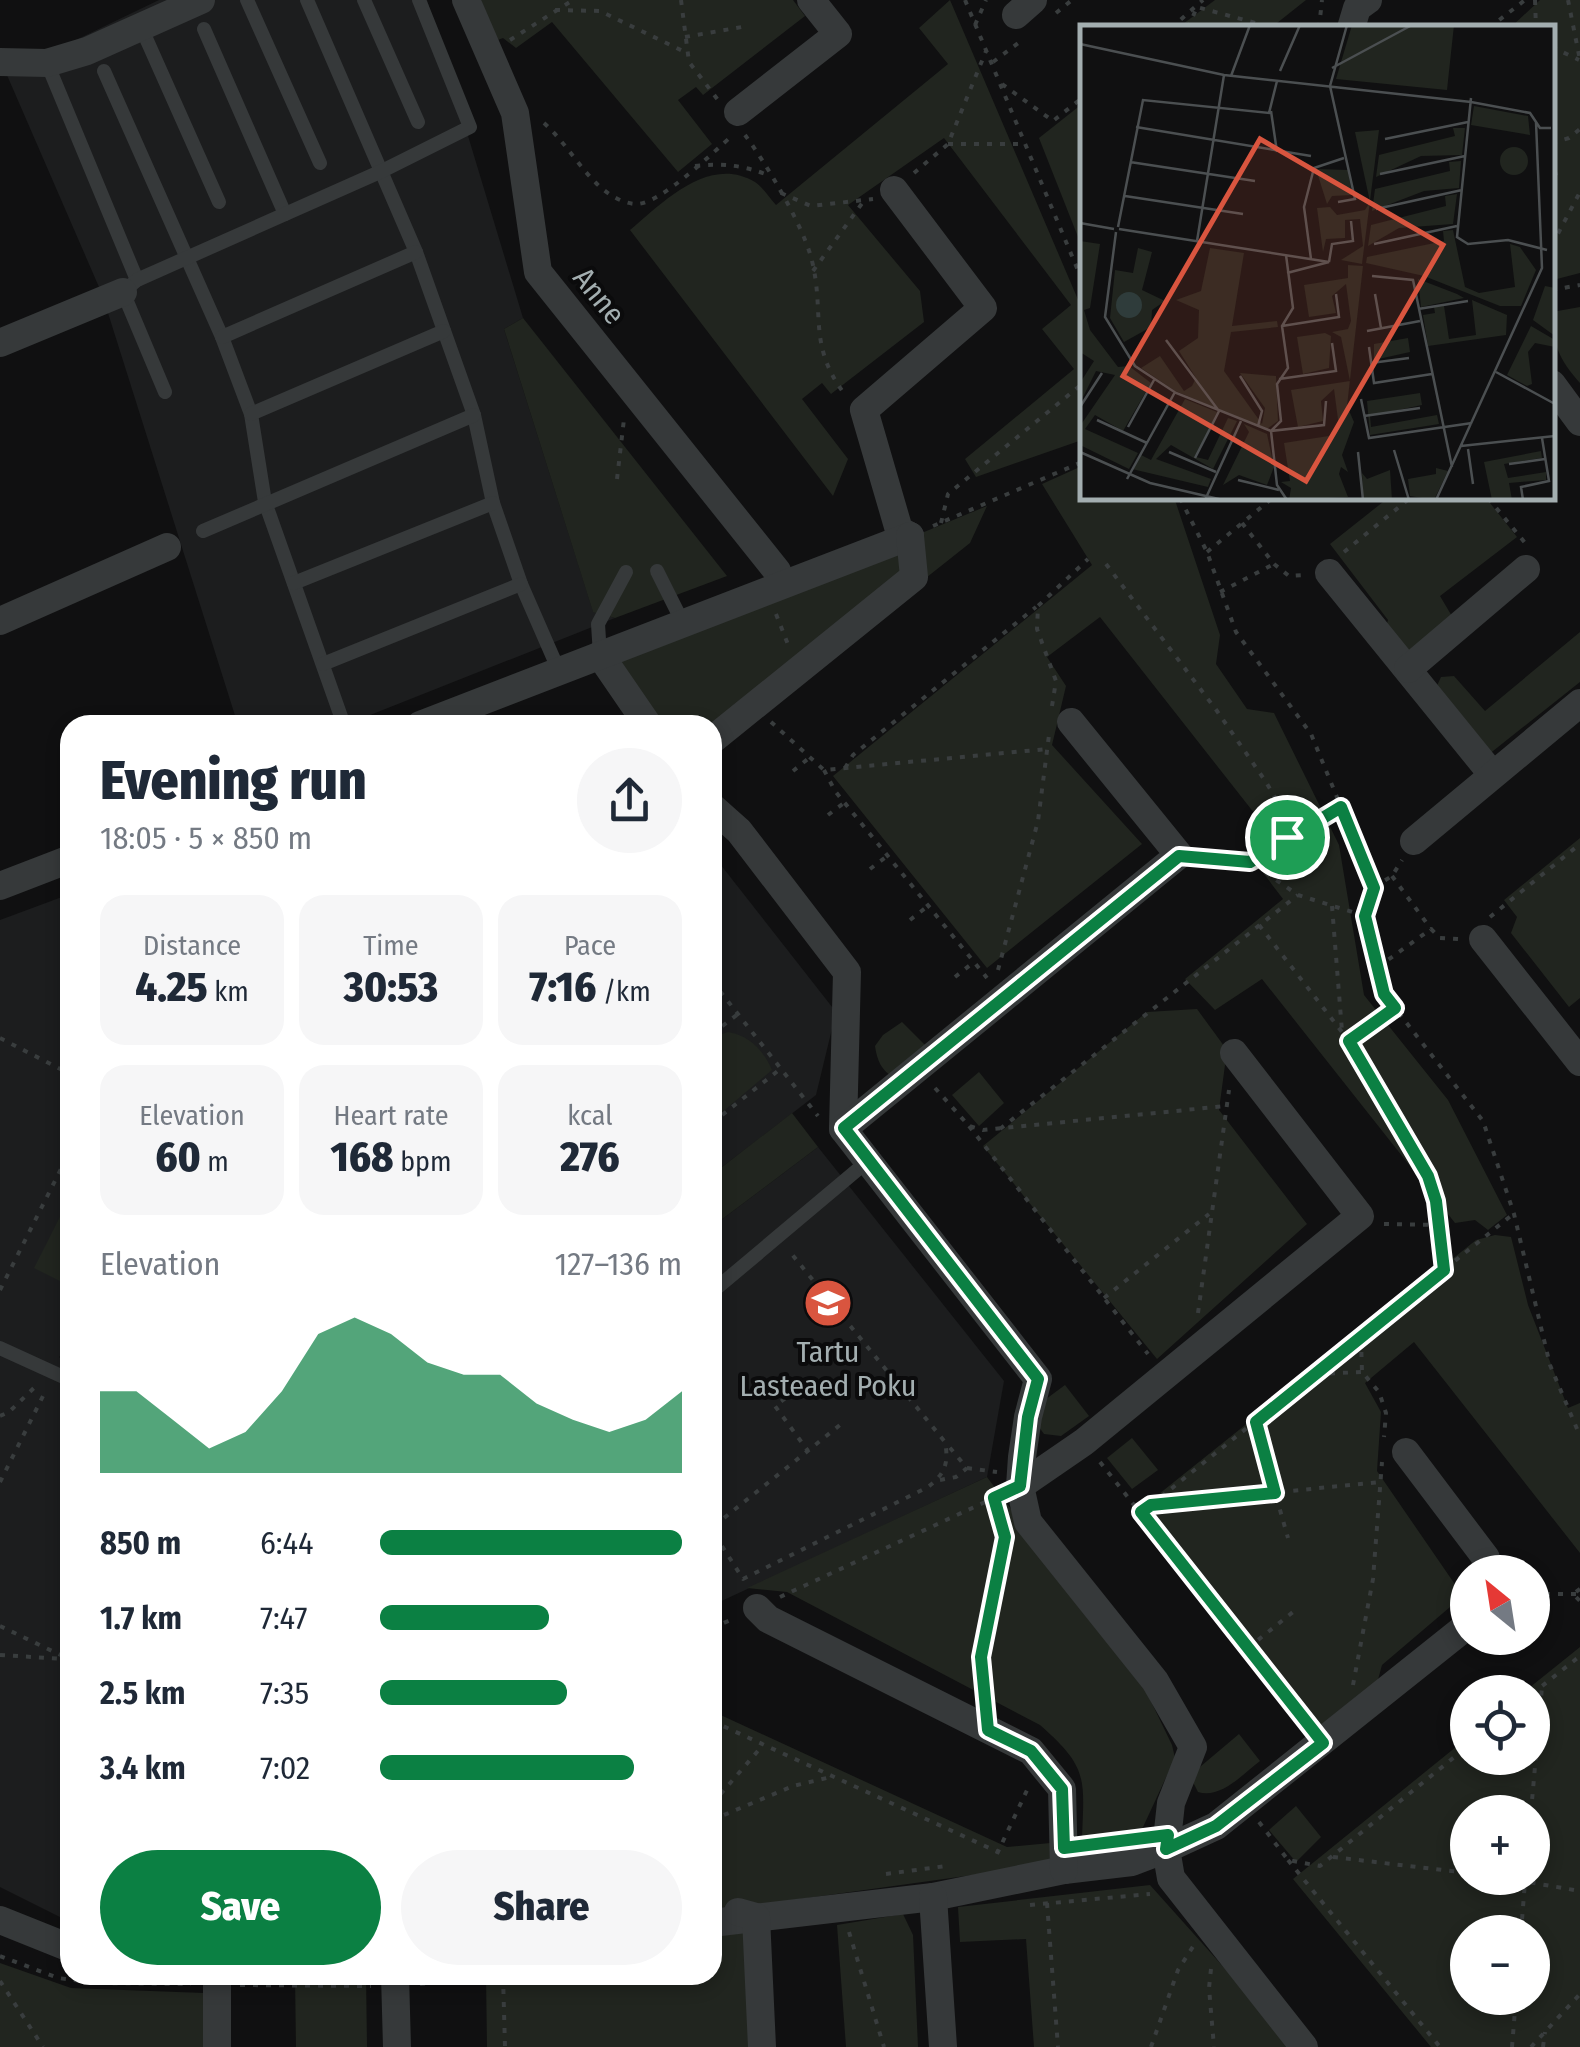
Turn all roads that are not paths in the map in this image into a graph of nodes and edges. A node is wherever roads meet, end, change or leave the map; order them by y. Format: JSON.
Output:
{"nodes":[{"id":1,"x":201,"y":0,"type":"edge"},
{"id":2,"x":247,"y":0,"type":"edge"},
{"id":3,"x":306,"y":0,"type":"edge"},
{"id":4,"x":364,"y":0,"type":"edge"},
{"id":5,"x":419,"y":0,"type":"edge"},
{"id":6,"x":466,"y":0,"type":"edge"},
{"id":7,"x":811,"y":0,"type":"edge"},
{"id":8,"x":1368,"y":0,"type":"edge"},
{"id":9,"x":149,"y":15,"type":"edge"},
{"id":10,"x":1352,"y":25,"type":"edge"},
{"id":11,"x":204,"y":29,"type":"dead end"},
{"id":12,"x":0,"y":62,"type":"edge"},
{"id":13,"x":47,"y":63,"type":"junction"},
{"id":14,"x":104,"y":71,"type":"dead end"},
{"id":15,"x":729,"y":107,"type":"road end"},
{"id":16,"x":418,"y":122,"type":"dead end"},
{"id":17,"x":320,"y":163,"type":"dead end"},
{"id":18,"x":382,"y":171,"type":"junction"},
{"id":19,"x":894,"y":190,"type":"road end"},
{"id":20,"x":219,"y":202,"type":"dead end"},
{"id":21,"x":285,"y":214,"type":"junction"},
{"id":22,"x":416,"y":252,"type":"junction"},
{"id":23,"x":185,"y":258,"type":"junction"},
{"id":24,"x":130,"y":286,"type":"junction"},
{"id":25,"x":444,"y":331,"type":"junction"},
{"id":26,"x":222,"y":337,"type":"junction"},
{"id":27,"x":0,"y":343,"type":"edge"},
{"id":28,"x":1555,"y":388,"type":"edge"},
{"id":29,"x":165,"y":392,"type":"dead end"},
{"id":30,"x":251,"y":414,"type":"junction"},
{"id":31,"x":474,"y":415,"type":"junction"},
{"id":32,"x":1580,"y":422,"type":"edge"},
{"id":33,"x":265,"y":502,"type":"junction"},
{"id":34,"x":493,"y":503,"type":"junction"},
{"id":35,"x":203,"y":530,"type":"dead end"},
{"id":36,"x":910,"y":536,"type":"junction"},
{"id":37,"x":167,"y":547,"type":"dead end"},
{"id":38,"x":1526,"y":569,"type":"road end"},
{"id":39,"x":657,"y":570,"type":"dead end"},
{"id":40,"x":626,"y":572,"type":"dead end"},
{"id":41,"x":1323,"y":573,"type":"road end"},
{"id":42,"x":294,"y":582,"type":"junction"},
{"id":43,"x":521,"y":584,"type":"junction"},
{"id":44,"x":777,"y":594,"type":"junction"},
{"id":45,"x":0,"y":621,"type":"edge"},
{"id":46,"x":683,"y":623,"type":"junction"},
{"id":47,"x":600,"y":655,"type":"junction"},
{"id":48,"x":323,"y":664,"type":"junction"},
{"id":49,"x":1408,"y":668,"type":"junction"},
{"id":50,"x":559,"y":672,"type":"junction"},
{"id":51,"x":1580,"y":704,"type":"edge"},
{"id":52,"x":341,"y":715,"type":"edge"},
{"id":53,"x":446,"y":715,"type":"edge"},
{"id":54,"x":641,"y":715,"type":"edge"},
{"id":55,"x":1057,"y":723,"type":"road end"},
{"id":56,"x":722,"y":732,"type":"edge"},
{"id":57,"x":1492,"y":774,"type":"junction"},
{"id":58,"x":722,"y":816,"type":"edge"},
{"id":59,"x":1414,"y":841,"type":"road end"},
{"id":60,"x":60,"y":863,"type":"edge"},
{"id":61,"x":0,"y":886,"type":"edge"},
{"id":62,"x":1473,"y":939,"type":"road end"},
{"id":63,"x":1569,"y":1027,"type":"edge"},
{"id":64,"x":1234,"y":1053,"type":"road end"},
{"id":65,"x":1580,"y":1062,"type":"edge"},
{"id":66,"x":834,"y":1126,"type":"junction"},
{"id":67,"x":868,"y":1160,"type":"junction"},
{"id":68,"x":722,"y":1284,"type":"edge"},
{"id":69,"x":0,"y":1348,"type":"edge"},
{"id":70,"x":60,"y":1376,"type":"edge"},
{"id":71,"x":1390,"y":1453,"type":"road end"},
{"id":72,"x":1020,"y":1486,"type":"junction"},
{"id":73,"x":1483,"y":1555,"type":"edge"},
{"id":74,"x":757,"y":1608,"type":"road end"},
{"id":75,"x":1450,"y":1640,"type":"edge"},
{"id":76,"x":1166,"y":1849,"type":"junction"},
{"id":77,"x":1064,"y":1870,"type":"junction"},
{"id":78,"x":933,"y":1897,"type":"junction"},
{"id":79,"x":722,"y":1907,"type":"edge"},
{"id":80,"x":756,"y":1917,"type":"junction"},
{"id":81,"x":0,"y":1920,"type":"edge"},
{"id":82,"x":722,"y":1921,"type":"edge"},
{"id":83,"x":60,"y":1944,"type":"edge"},
{"id":84,"x":217,"y":1985,"type":"edge"},
{"id":85,"x":396,"y":1985,"type":"edge"},
{"id":86,"x":218,"y":2047,"type":"edge"},
{"id":87,"x":397,"y":2047,"type":"edge"},
{"id":88,"x":762,"y":2047,"type":"edge"},
{"id":89,"x":943,"y":2047,"type":"edge"},
{"id":90,"x":1304,"y":2047,"type":"edge"}],
"edges":[{"from":1,"to":9,"type":"street"},
{"from":2,"to":17,"type":"lane"},
{"from":3,"to":18,"type":"lane"},
{"from":4,"to":16,"type":"lane"},
{"from":5,"to":18,"type":"lane"},
{"from":6,"to":44,"type":"street","name":"Anne"},
{"from":7,"to":15,"type":"street"},
{"from":8,"to":10,"type":"street"},
{"from":9,"to":13,"type":"street"},
{"from":9,"to":20,"type":"lane"},
{"from":11,"to":21,"type":"lane"},
{"from":12,"to":13,"type":"street"},
{"from":13,"to":24,"type":"lane"},
{"from":14,"to":23,"type":"lane"},
{"from":18,"to":21,"type":"lane"},
{"from":18,"to":22,"type":"lane"},
{"from":19,"to":36,"type":"street"},
{"from":21,"to":23,"type":"lane"},
{"from":22,"to":25,"type":"lane"},
{"from":22,"to":26,"type":"lane"},
{"from":23,"to":24,"type":"lane"},
{"from":23,"to":26,"type":"lane"},
{"from":24,"to":27,"type":"street"},
{"from":24,"to":29,"type":"lane"},
{"from":25,"to":30,"type":"lane"},
{"from":25,"to":31,"type":"lane"},
{"from":26,"to":30,"type":"lane"},
{"from":28,"to":32,"type":"street"},
{"from":30,"to":33,"type":"lane"},
{"from":31,"to":33,"type":"lane"},
{"from":31,"to":34,"type":"lane"},
{"from":33,"to":35,"type":"lane"},
{"from":33,"to":42,"type":"lane"},
{"from":34,"to":42,"type":"lane"},
{"from":34,"to":43,"type":"lane"},
{"from":36,"to":44,"type":"street"},
{"from":36,"to":56,"type":"street"},
{"from":37,"to":45,"type":"street"},
{"from":38,"to":49,"type":"street"},
{"from":39,"to":46,"type":"lane"},
{"from":40,"to":47,"type":"lane"},
{"from":41,"to":49,"type":"street"},
{"from":42,"to":48,"type":"lane"},
{"from":43,"to":48,"type":"lane"},
{"from":43,"to":50,"type":"lane"},
{"from":44,"to":46,"type":"street"},
{"from":46,"to":47,"type":"street"},
{"from":47,"to":50,"type":"street"},
{"from":47,"to":54,"type":"street"},
{"from":48,"to":52,"type":"lane"},
{"from":49,"to":57,"type":"street"},
{"from":50,"to":53,"type":"street"},
{"from":51,"to":57,"type":"street"},
{"from":55,"to":66,"type":"street"},
{"from":57,"to":59,"type":"street"},
{"from":58,"to":66,"type":"street"},
{"from":60,"to":61,"type":"street"},
{"from":62,"to":63,"type":"street"},
{"from":63,"to":65,"type":"street"},
{"from":64,"to":72,"type":"street"},
{"from":66,"to":67,"type":"street"},
{"from":67,"to":68,"type":"lane"},
{"from":67,"to":72,"type":"street"},
{"from":69,"to":70,"type":"lane"},
{"from":71,"to":73,"type":"street"},
{"from":72,"to":76,"type":"street"},
{"from":74,"to":77,"type":"street"},
{"from":75,"to":76,"type":"street"},
{"from":76,"to":77,"type":"street"},
{"from":76,"to":90,"type":"street"},
{"from":77,"to":78,"type":"street"},
{"from":78,"to":80,"type":"street"},
{"from":78,"to":89,"type":"street"},
{"from":79,"to":80,"type":"street"},
{"from":80,"to":82,"type":"street"},
{"from":80,"to":88,"type":"street"},
{"from":81,"to":83,"type":"street"},
{"from":84,"to":86,"type":"street"},
{"from":85,"to":87,"type":"street"}]}
